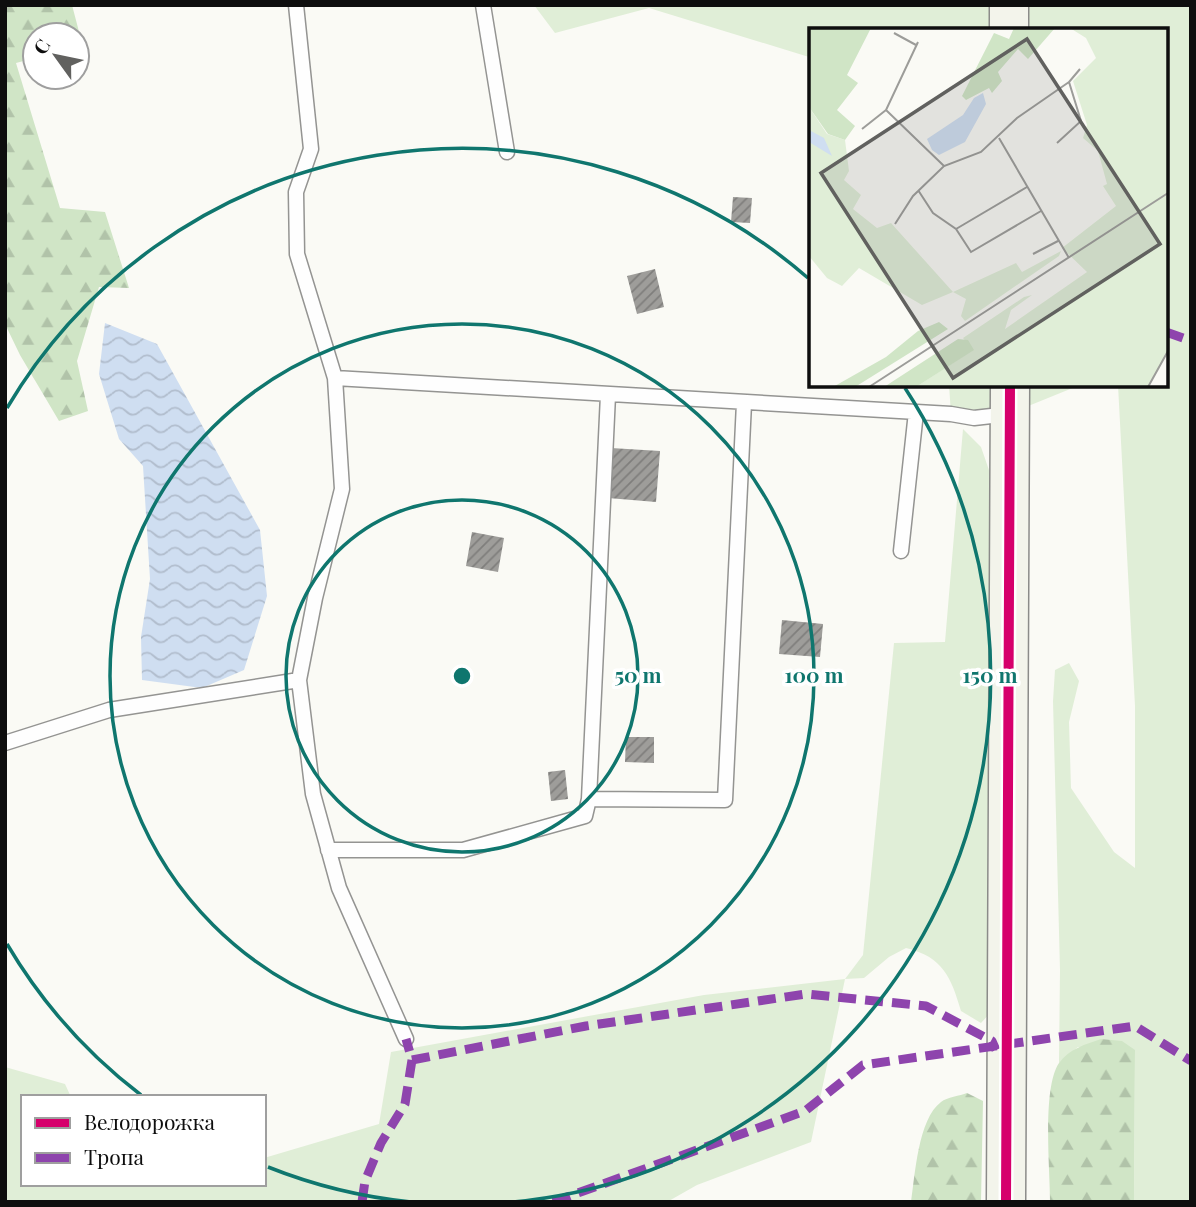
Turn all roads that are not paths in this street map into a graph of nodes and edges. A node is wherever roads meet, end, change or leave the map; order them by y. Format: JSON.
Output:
{"nodes":[{"id":1,"x":296,"y":5,"type":"edge"},
{"id":2,"x":483,"y":5,"type":"edge"},
{"id":3,"x":1009,"y":5,"type":"edge"},
{"id":4,"x":1009,"y":28,"type":"edge"},
{"id":5,"x":507,"y":152,"type":"dead end"},
{"id":6,"x":335,"y":378,"type":"junction"},
{"id":7,"x":608,"y":395,"type":"junction"},
{"id":8,"x":1010,"y":399,"type":"edge"},
{"id":9,"x":744,"y":403,"type":"junction"},
{"id":10,"x":916,"y":412,"type":"junction"},
{"id":11,"x":901,"y":551,"type":"dead end"},
{"id":12,"x":299,"y":680,"type":"junction"},
{"id":13,"x":5,"y":743,"type":"edge"},
{"id":14,"x":589,"y":799,"type":"junction"},
{"id":15,"x":328,"y":850,"type":"junction"},
{"id":16,"x":406,"y":1038,"type":"dead end"},
{"id":17,"x":1006,"y":1202,"type":"edge"}],
"edges":[{"from":1,"to":6,"type":"lane"},
{"from":2,"to":5,"type":"lane"},
{"from":3,"to":4,"type":"street"},
{"from":6,"to":7,"type":"lane"},
{"from":6,"to":12,"type":"lane"},
{"from":7,"to":9,"type":"lane"},
{"from":7,"to":14,"type":"lane"},
{"from":8,"to":10,"type":"lane"},
{"from":8,"to":17,"type":"street"},
{"from":9,"to":10,"type":"lane"},
{"from":9,"to":14,"type":"lane"},
{"from":10,"to":11,"type":"lane"},
{"from":12,"to":13,"type":"lane"},
{"from":12,"to":15,"type":"lane"},
{"from":14,"to":15,"type":"lane"},
{"from":15,"to":16,"type":"lane"}]}
